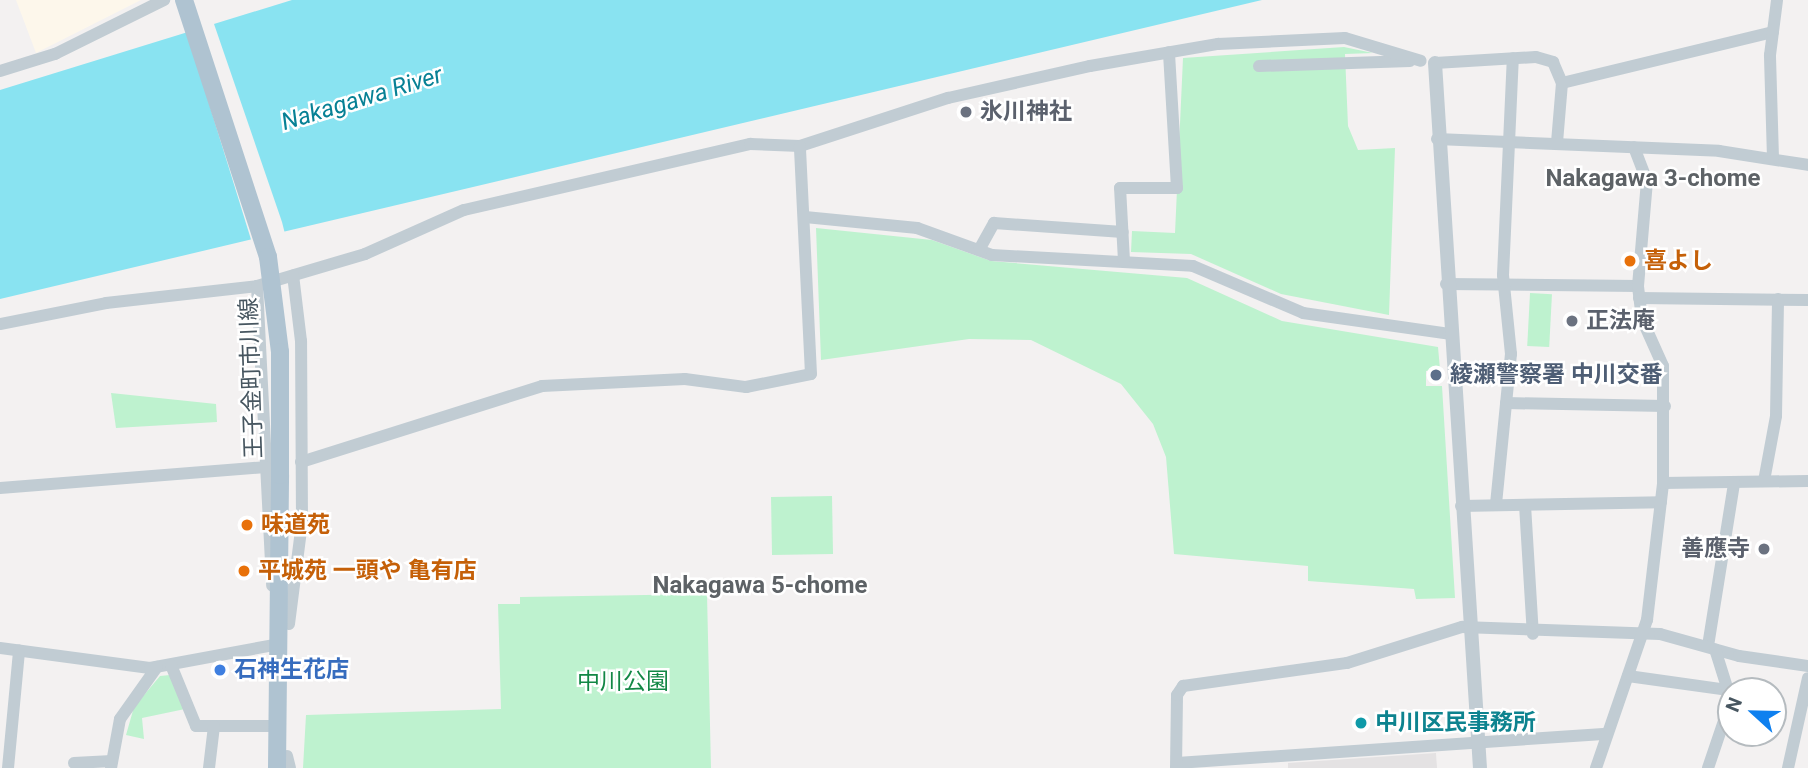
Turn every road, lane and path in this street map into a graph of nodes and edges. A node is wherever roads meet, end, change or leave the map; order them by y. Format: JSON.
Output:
{"nodes":[{"id":1,"x":164,"y":0,"type":"edge"},
{"id":2,"x":184,"y":0,"type":"edge"},
{"id":3,"x":197,"y":0,"type":"edge"},
{"id":4,"x":1777,"y":0,"type":"edge"},
{"id":5,"x":1773,"y":32,"type":"junction"},
{"id":6,"x":1169,"y":52,"type":"junction"},
{"id":7,"x":1513,"y":58,"type":"junction"},
{"id":8,"x":1435,"y":63,"type":"joint"},
{"id":9,"x":1259,"y":66,"type":"dead end"},
{"id":10,"x":0,"y":71,"type":"edge"},
{"id":11,"x":1562,"y":83,"type":"junction"},
{"id":12,"x":1437,"y":139,"type":"junction"},
{"id":13,"x":1508,"y":142,"type":"junction"},
{"id":14,"x":1557,"y":144,"type":"junction"},
{"id":15,"x":800,"y":146,"type":"junction"},
{"id":16,"x":1634,"y":147,"type":"junction"},
{"id":17,"x":1773,"y":158,"type":"junction"},
{"id":18,"x":1808,"y":164,"type":"edge"},
{"id":19,"x":805,"y":216,"type":"junction"},
{"id":20,"x":1123,"y":232,"type":"junction"},
{"id":21,"x":979,"y":250,"type":"junction"},
{"id":22,"x":1124,"y":261,"type":"junction"},
{"id":23,"x":293,"y":275,"type":"junction"},
{"id":24,"x":1446,"y":284,"type":"junction"},
{"id":25,"x":257,"y":286,"type":"junction"},
{"id":26,"x":1504,"y":286,"type":"junction"},
{"id":27,"x":1639,"y":292,"type":"junction"},
{"id":28,"x":1778,"y":299,"type":"junction"},
{"id":29,"x":1808,"y":300,"type":"edge"},
{"id":30,"x":0,"y":324,"type":"edge"},
{"id":31,"x":1450,"y":334,"type":"junction"},
{"id":32,"x":1506,"y":403,"type":"junction"},
{"id":33,"x":1665,"y":406,"type":"junction"},
{"id":34,"x":285,"y":470,"type":"junction"},
{"id":35,"x":1764,"y":481,"type":"junction"},
{"id":36,"x":1808,"y":481,"type":"edge"},
{"id":37,"x":1663,"y":483,"type":"junction"},
{"id":38,"x":1734,"y":483,"type":"junction"},
{"id":39,"x":0,"y":488,"type":"edge"},
{"id":40,"x":1661,"y":502,"type":"junction"},
{"id":41,"x":1496,"y":504,"type":"junction"},
{"id":42,"x":1525,"y":505,"type":"junction"},
{"id":43,"x":1461,"y":506,"type":"junction"},
{"id":44,"x":1469,"y":628,"type":"junction"},
{"id":45,"x":283,"y":632,"type":"junction"},
{"id":46,"x":1644,"y":633,"type":"junction"},
{"id":47,"x":1533,"y":634,"type":"junction"},
{"id":48,"x":0,"y":648,"type":"edge"},
{"id":49,"x":1712,"y":648,"type":"junction"},
{"id":50,"x":19,"y":651,"type":"junction"},
{"id":51,"x":171,"y":665,"type":"junction"},
{"id":52,"x":1808,"y":666,"type":"edge"},
{"id":53,"x":157,"y":667,"type":"junction"},
{"id":54,"x":1628,"y":676,"type":"junction"},
{"id":55,"x":1722,"y":677,"type":"edge"},
{"id":56,"x":1808,"y":677,"type":"edge"},
{"id":57,"x":1717,"y":689,"type":"edge"},
{"id":58,"x":214,"y":726,"type":"junction"},
{"id":59,"x":278,"y":726,"type":"junction"},
{"id":60,"x":1607,"y":734,"type":"junction"},
{"id":61,"x":1717,"y":741,"type":"edge"},
{"id":62,"x":1478,"y":743,"type":"junction"},
{"id":63,"x":75,"y":763,"type":"dead end"},
{"id":64,"x":111,"y":764,"type":"edge"},
{"id":65,"x":285,"y":765,"type":"edge"},
{"id":66,"x":1177,"y":766,"type":"edge"},
{"id":67,"x":8,"y":768,"type":"edge"},
{"id":68,"x":209,"y":768,"type":"edge"},
{"id":69,"x":1480,"y":768,"type":"edge"},
{"id":70,"x":1596,"y":768,"type":"edge"},
{"id":71,"x":1708,"y":768,"type":"edge"},
{"id":72,"x":1788,"y":768,"type":"edge"}],
"edges":[{"from":1,"to":10,"type":"street"},
{"from":2,"to":34,"type":"main road","name":"王子金町市川線","bridge":true},
{"from":3,"to":34,"type":"main road","name":"王子金町市川線"},
{"from":4,"to":5,"type":"street"},
{"from":5,"to":11,"type":"street"},
{"from":5,"to":17,"type":"street"},
{"from":6,"to":9,"type":"street"},
{"from":6,"to":15,"type":"street"},
{"from":6,"to":20,"type":"street"},
{"from":7,"to":8,"type":"street"},
{"from":7,"to":11,"type":"street"},
{"from":7,"to":13,"type":"street"},
{"from":8,"to":12,"type":"street"},
{"from":11,"to":14,"type":"street"},
{"from":12,"to":13,"type":"street"},
{"from":12,"to":24,"type":"street"},
{"from":13,"to":14,"type":"street"},
{"from":13,"to":26,"type":"street"},
{"from":14,"to":16,"type":"street"},
{"from":15,"to":19,"type":"street"},
{"from":15,"to":23,"type":"street"},
{"from":16,"to":17,"type":"street"},
{"from":16,"to":27,"type":"street"},
{"from":17,"to":18,"type":"street"},
{"from":19,"to":21,"type":"street"},
{"from":19,"to":34,"type":"street"},
{"from":20,"to":21,"type":"street"},
{"from":20,"to":22,"type":"street"},
{"from":21,"to":22,"type":"street"},
{"from":22,"to":31,"type":"street"},
{"from":23,"to":25,"type":"street"},
{"from":23,"to":34,"type":"street"},
{"from":24,"to":26,"type":"street"},
{"from":24,"to":31,"type":"street"},
{"from":25,"to":30,"type":"street"},
{"from":25,"to":34,"type":"street"},
{"from":26,"to":27,"type":"street"},
{"from":26,"to":32,"type":"street"},
{"from":27,"to":28,"type":"street"},
{"from":27,"to":33,"type":"street"},
{"from":28,"to":29,"type":"street"},
{"from":28,"to":35,"type":"street"},
{"from":31,"to":43,"type":"street"},
{"from":32,"to":33,"type":"street"},
{"from":32,"to":41,"type":"street"},
{"from":33,"to":37,"type":"street"},
{"from":34,"to":39,"type":"street"},
{"from":34,"to":45,"type":"main road","name":"王子金町市川線"},
{"from":34,"to":45,"type":"street"},
{"from":35,"to":36,"type":"street"},
{"from":35,"to":38,"type":"street"},
{"from":37,"to":38,"type":"street"},
{"from":37,"to":40,"type":"street"},
{"from":38,"to":49,"type":"street"},
{"from":40,"to":42,"type":"street"},
{"from":40,"to":46,"type":"street"},
{"from":41,"to":42,"type":"street"},
{"from":41,"to":43,"type":"street"},
{"from":42,"to":47,"type":"street"},
{"from":43,"to":44,"type":"street"},
{"from":44,"to":47,"type":"street"},
{"from":44,"to":62,"type":"street"},
{"from":44,"to":66,"type":"street"},
{"from":45,"to":51,"type":"street"},
{"from":45,"to":59,"type":"main road","name":"王子金町市川線"},
{"from":45,"to":65,"type":"main road","name":"王子金町市川線"},
{"from":46,"to":47,"type":"street"},
{"from":46,"to":49,"type":"street"},
{"from":46,"to":54,"type":"street"},
{"from":48,"to":50,"type":"street"},
{"from":49,"to":52,"type":"street"},
{"from":49,"to":55,"type":"street"},
{"from":50,"to":53,"type":"street"},
{"from":50,"to":67,"type":"street"},
{"from":51,"to":53,"type":"street"},
{"from":51,"to":58,"type":"street"},
{"from":52,"to":56,"type":"street"},
{"from":53,"to":64,"type":"street"},
{"from":54,"to":57,"type":"street"},
{"from":54,"to":60,"type":"street"},
{"from":56,"to":72,"type":"street"},
{"from":58,"to":59,"type":"street"},
{"from":58,"to":68,"type":"street"},
{"from":59,"to":65,"type":"main road","name":"王子金町市川線"},
{"from":60,"to":62,"type":"street"},
{"from":60,"to":70,"type":"street"},
{"from":61,"to":71,"type":"street"},
{"from":62,"to":66,"type":"street"},
{"from":62,"to":69,"type":"street"},
{"from":63,"to":64,"type":"street"}]}
